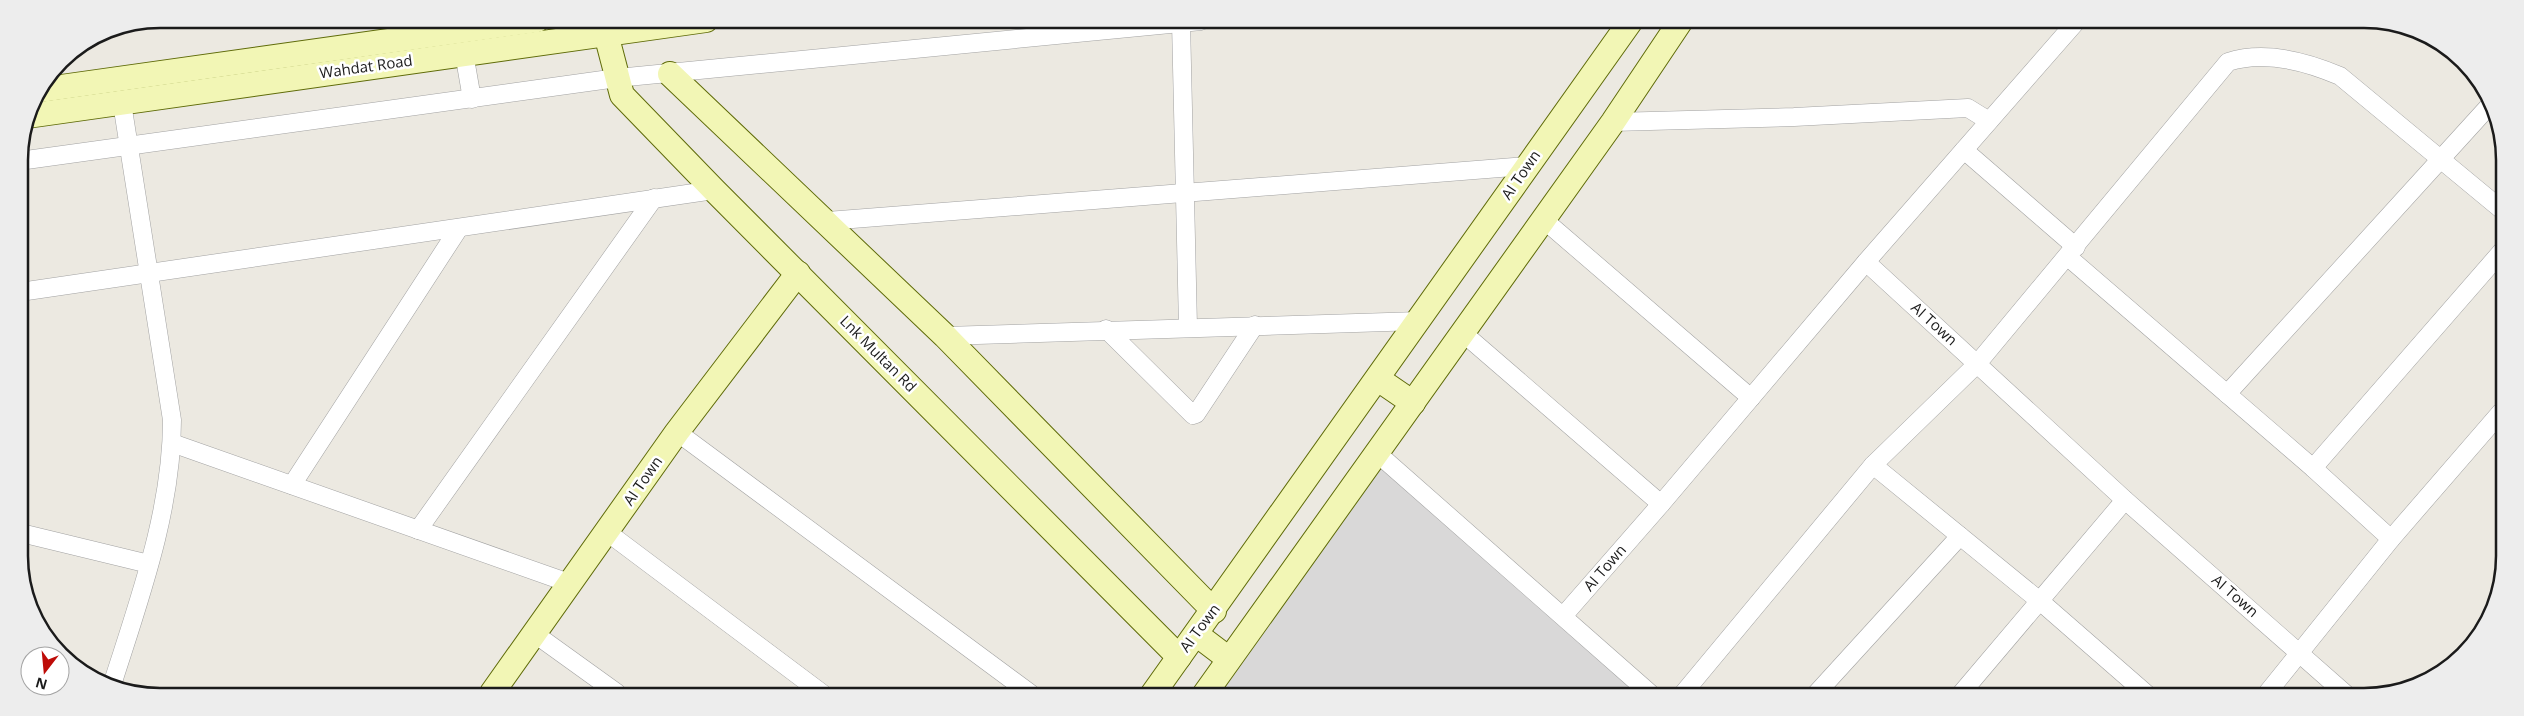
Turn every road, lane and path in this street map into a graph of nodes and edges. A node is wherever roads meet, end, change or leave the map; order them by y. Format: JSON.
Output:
{"nodes":[{"id":1,"x":495,"y":28,"type":"edge"},
{"id":2,"x":649,"y":28,"type":"edge"},
{"id":3,"x":1122,"y":28,"type":"edge"},
{"id":4,"x":1181,"y":28,"type":"edge"},
{"id":5,"x":1626,"y":28,"type":"edge"},
{"id":6,"x":1676,"y":28,"type":"edge"},
{"id":7,"x":2071,"y":28,"type":"edge"},
{"id":8,"x":390,"y":30,"type":"edge"},
{"id":9,"x":464,"y":34,"type":"edge"},
{"id":10,"x":606,"y":34,"type":"junction"},
{"id":11,"x":391,"y":64,"type":"junction"},
{"id":12,"x":670,"y":74,"type":"junction"},
{"id":13,"x":617,"y":78,"type":"junction"},
{"id":14,"x":49,"y":89,"type":"edge"},
{"id":15,"x":472,"y":99,"type":"junction"},
{"id":16,"x":122,"y":103,"type":"junction"},
{"id":17,"x":2486,"y":110,"type":"edge"},
{"id":18,"x":36,"y":115,"type":"edge"},
{"id":19,"x":1989,"y":121,"type":"junction"},
{"id":20,"x":1613,"y":122,"type":"junction"},
{"id":21,"x":130,"y":145,"type":"junction"},
{"id":22,"x":1964,"y":150,"type":"junction"},
{"id":23,"x":28,"y":160,"type":"edge"},
{"id":24,"x":2442,"y":160,"type":"junction"},
{"id":25,"x":1527,"y":166,"type":"junction"},
{"id":26,"x":714,"y":190,"type":"junction"},
{"id":27,"x":1185,"y":194,"type":"junction"},
{"id":28,"x":654,"y":198,"type":"junction"},
{"id":29,"x":2496,"y":205,"type":"edge"},
{"id":30,"x":1544,"y":220,"type":"junction"},
{"id":31,"x":827,"y":221,"type":"junction"},
{"id":32,"x":459,"y":228,"type":"junction"},
{"id":33,"x":2072,"y":252,"type":"junction"},
{"id":34,"x":2496,"y":258,"type":"edge"},
{"id":35,"x":1866,"y":262,"type":"junction"},
{"id":36,"x":798,"y":273,"type":"junction"},
{"id":37,"x":149,"y":274,"type":"junction"},
{"id":38,"x":28,"y":291,"type":"edge"},
{"id":39,"x":1418,"y":321,"type":"junction"},
{"id":40,"x":1256,"y":325,"type":"junction"},
{"id":41,"x":1188,"y":327,"type":"junction"},
{"id":42,"x":1106,"y":329,"type":"junction"},
{"id":43,"x":1463,"y":333,"type":"junction"},
{"id":44,"x":945,"y":336,"type":"junction"},
{"id":45,"x":1977,"y":364,"type":"junction"},
{"id":46,"x":1378,"y":379,"type":"junction"},
{"id":47,"x":2227,"y":394,"type":"junction"},
{"id":48,"x":1751,"y":398,"type":"junction"},
{"id":49,"x":1413,"y":403,"type":"junction"},
{"id":50,"x":2496,"y":418,"type":"edge"},
{"id":51,"x":677,"y":432,"type":"junction"},
{"id":52,"x":172,"y":443,"type":"junction"},
{"id":53,"x":1377,"y":453,"type":"junction"},
{"id":54,"x":1873,"y":465,"type":"junction"},
{"id":55,"x":2313,"y":468,"type":"junction"},
{"id":56,"x":292,"y":485,"type":"junction"},
{"id":57,"x":2125,"y":500,"type":"junction"},
{"id":58,"x":1661,"y":504,"type":"junction"},
{"id":59,"x":418,"y":530,"type":"junction"},
{"id":60,"x":607,"y":532,"type":"junction"},
{"id":61,"x":28,"y":534,"type":"edge"},
{"id":62,"x":1960,"y":536,"type":"junction"},
{"id":63,"x":2391,"y":539,"type":"junction"},
{"id":64,"x":149,"y":564,"type":"junction"},
{"id":65,"x":569,"y":583,"type":"junction"},
{"id":66,"x":2041,"y":602,"type":"junction"},
{"id":67,"x":1214,"y":610,"type":"junction"},
{"id":68,"x":1564,"y":615,"type":"junction"},
{"id":69,"x":535,"y":634,"type":"junction"},
{"id":70,"x":1196,"y":634,"type":"junction"},
{"id":71,"x":2298,"y":652,"type":"junction"},
{"id":72,"x":1178,"y":657,"type":"junction"},
{"id":73,"x":1229,"y":659,"type":"junction"},
{"id":74,"x":114,"y":680,"type":"edge"},
{"id":75,"x":496,"y":688,"type":"edge"},
{"id":76,"x":609,"y":688,"type":"edge"},
{"id":77,"x":815,"y":688,"type":"edge"},
{"id":78,"x":1023,"y":688,"type":"edge"},
{"id":79,"x":1156,"y":688,"type":"edge"},
{"id":80,"x":1212,"y":688,"type":"edge"},
{"id":81,"x":1644,"y":688,"type":"edge"},
{"id":82,"x":1688,"y":688,"type":"edge"},
{"id":83,"x":1821,"y":688,"type":"edge"},
{"id":84,"x":1966,"y":688,"type":"edge"},
{"id":85,"x":2141,"y":688,"type":"edge"},
{"id":86,"x":2271,"y":688,"type":"edge"},
{"id":87,"x":2339,"y":688,"type":"edge"}],
"edges":[{"from":1,"to":9,"type":"street","name":"Wahdat Road"},
{"from":2,"to":10,"type":"street","name":"Wahdat Road"},
{"from":3,"to":12,"type":"street"},
{"from":4,"to":27,"type":"street"},
{"from":5,"to":25,"type":"street","name":"AI Town"},
{"from":6,"to":20,"type":"street"},
{"from":7,"to":19,"type":"street"},
{"from":8,"to":9,"type":"street","name":"Wahdat Road"},
{"from":8,"to":11,"type":"street"},
{"from":8,"to":14,"type":"street","name":"Wahdat Road"},
{"from":9,"to":10,"type":"street","name":"Wahdat Road"},
{"from":9,"to":11,"type":"street","name":"Wahdat Road"},
{"from":9,"to":15,"type":"street"},
{"from":10,"to":13,"type":"street","name":"Lnk Multan Rd"},
{"from":11,"to":16,"type":"street","name":"Wahdat Road"},
{"from":12,"to":13,"type":"street"},
{"from":12,"to":31,"type":"street"},
{"from":13,"to":15,"type":"street"},
{"from":13,"to":26,"type":"street","name":"Lnk Multan Rd"},
{"from":15,"to":21,"type":"street"},
{"from":16,"to":18,"type":"street","name":"Wahdat Road"},
{"from":16,"to":21,"type":"street"},
{"from":17,"to":24,"type":"street"},
{"from":19,"to":20,"type":"street"},
{"from":19,"to":22,"type":"street"},
{"from":20,"to":30,"type":"street"},
{"from":21,"to":23,"type":"street"},
{"from":21,"to":37,"type":"street"},
{"from":22,"to":33,"type":"street"},
{"from":22,"to":35,"type":"street"},
{"from":24,"to":29,"type":"street"},
{"from":24,"to":33,"type":"street"},
{"from":24,"to":47,"type":"street"},
{"from":25,"to":27,"type":"street"},
{"from":25,"to":39,"type":"street","name":"AI Town"},
{"from":26,"to":28,"type":"street"},
{"from":26,"to":36,"type":"street","name":"Lnk Multan Rd"},
{"from":27,"to":31,"type":"street"},
{"from":27,"to":41,"type":"street"},
{"from":28,"to":32,"type":"street"},
{"from":28,"to":59,"type":"street"},
{"from":30,"to":43,"type":"street"},
{"from":30,"to":48,"type":"street"},
{"from":31,"to":44,"type":"street"},
{"from":32,"to":37,"type":"street"},
{"from":32,"to":56,"type":"street"},
{"from":33,"to":45,"type":"street"},
{"from":33,"to":47,"type":"street"},
{"from":34,"to":55,"type":"street"},
{"from":35,"to":45,"type":"street","name":"AI Town"},
{"from":35,"to":48,"type":"street","name":"AI Town"},
{"from":36,"to":51,"type":"street","name":"AI Town"},
{"from":36,"to":72,"type":"street","name":"Lnk Multan Rd"},
{"from":37,"to":38,"type":"street"},
{"from":37,"to":52,"type":"street"},
{"from":39,"to":40,"type":"street"},
{"from":39,"to":46,"type":"street","name":"AI Town"},
{"from":40,"to":41,"type":"street"},
{"from":40,"to":42,"type":"street"},
{"from":41,"to":42,"type":"street"},
{"from":42,"to":44,"type":"street"},
{"from":43,"to":49,"type":"street"},
{"from":43,"to":58,"type":"street"},
{"from":44,"to":67,"type":"street"},
{"from":45,"to":54,"type":"street"},
{"from":45,"to":57,"type":"street","name":"AI Town"},
{"from":46,"to":49,"type":"street"},
{"from":46,"to":67,"type":"street","name":"AI Town"},
{"from":47,"to":55,"type":"street"},
{"from":48,"to":58,"type":"street","name":"AI Town"},
{"from":49,"to":53,"type":"street"},
{"from":50,"to":63,"type":"street"},
{"from":51,"to":60,"type":"street","name":"AI Town"},
{"from":51,"to":78,"type":"street"},
{"from":52,"to":56,"type":"street"},
{"from":52,"to":64,"type":"street"},
{"from":53,"to":68,"type":"street"},
{"from":53,"to":73,"type":"street"},
{"from":54,"to":62,"type":"street"},
{"from":54,"to":82,"type":"street"},
{"from":55,"to":63,"type":"street"},
{"from":56,"to":59,"type":"street"},
{"from":57,"to":66,"type":"street"},
{"from":57,"to":71,"type":"street","name":"AI Town"},
{"from":58,"to":68,"type":"street","name":"AI Town"},
{"from":59,"to":65,"type":"street"},
{"from":60,"to":65,"type":"street","name":"AI Town"},
{"from":60,"to":77,"type":"street"},
{"from":61,"to":64,"type":"street"},
{"from":62,"to":66,"type":"street"},
{"from":62,"to":83,"type":"street"},
{"from":63,"to":71,"type":"street"},
{"from":64,"to":74,"type":"street"},
{"from":65,"to":69,"type":"street","name":"AI Town"},
{"from":66,"to":84,"type":"street"},
{"from":66,"to":85,"type":"street"},
{"from":67,"to":70,"type":"street","name":"AI Town"},
{"from":68,"to":81,"type":"street"},
{"from":69,"to":75,"type":"street","name":"AI Town"},
{"from":69,"to":76,"type":"street"},
{"from":70,"to":72,"type":"street","name":"AI Town"},
{"from":70,"to":73,"type":"street"},
{"from":71,"to":86,"type":"street"},
{"from":71,"to":87,"type":"street","name":"AI Town"},
{"from":72,"to":79,"type":"street","name":"AI Town"},
{"from":73,"to":80,"type":"street"}]}
